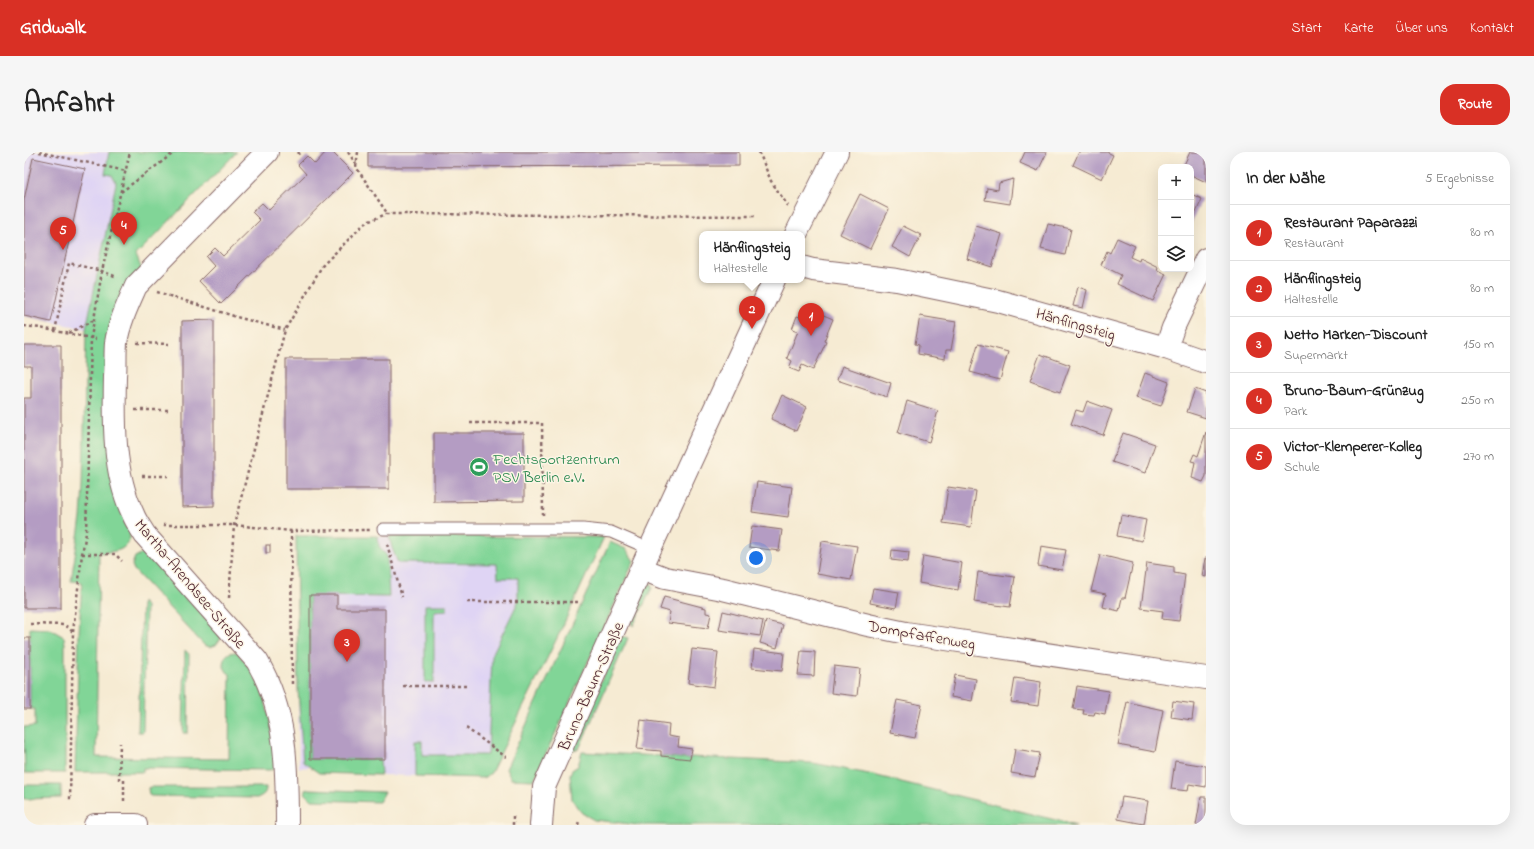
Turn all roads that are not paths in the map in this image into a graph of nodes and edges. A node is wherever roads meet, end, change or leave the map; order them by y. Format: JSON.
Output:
{"nodes":[{"id":1,"x":267,"y":152,"type":"edge"},
{"id":2,"x":837,"y":152,"type":"edge"},
{"id":3,"x":798,"y":231,"type":"edge"},
{"id":4,"x":1206,"y":259,"type":"edge"},
{"id":5,"x":805,"y":268,"type":"edge"},
{"id":6,"x":773,"y":283,"type":"edge"},
{"id":7,"x":1166,"y":348,"type":"junction"},
{"id":8,"x":1206,"y":362,"type":"edge"},
{"id":9,"x":383,"y":529,"type":"road end"},
{"id":10,"x":650,"y":549,"type":"junction"},
{"id":11,"x":642,"y":569,"type":"junction"},
{"id":12,"x":1206,"y":678,"type":"edge"},
{"id":13,"x":95,"y":825,"type":"edge"},
{"id":14,"x":136,"y":825,"type":"edge"},
{"id":15,"x":287,"y":825,"type":"edge"},
{"id":16,"x":541,"y":825,"type":"edge"}],
"edges":[{"from":1,"to":15,"type":"street","name":"Martha-Arendsee-Straße"},
{"from":2,"to":3,"type":"street"},
{"from":4,"to":7,"type":"street"},
{"from":5,"to":7,"type":"street","name":"Hänflingsteig"},
{"from":6,"to":10,"type":"street","name":"Bruno-Baum-Straße"},
{"from":7,"to":8,"type":"street","name":"Hänflingsteig"},
{"from":9,"to":10,"type":"lane"},
{"from":10,"to":11,"type":"street","name":"Bruno-Baum-Straße"},
{"from":11,"to":12,"type":"street","name":"Dompfaffenweg"},
{"from":11,"to":16,"type":"street","name":"Bruno-Baum-Straße"},
{"from":13,"to":14,"type":"street"}]}
